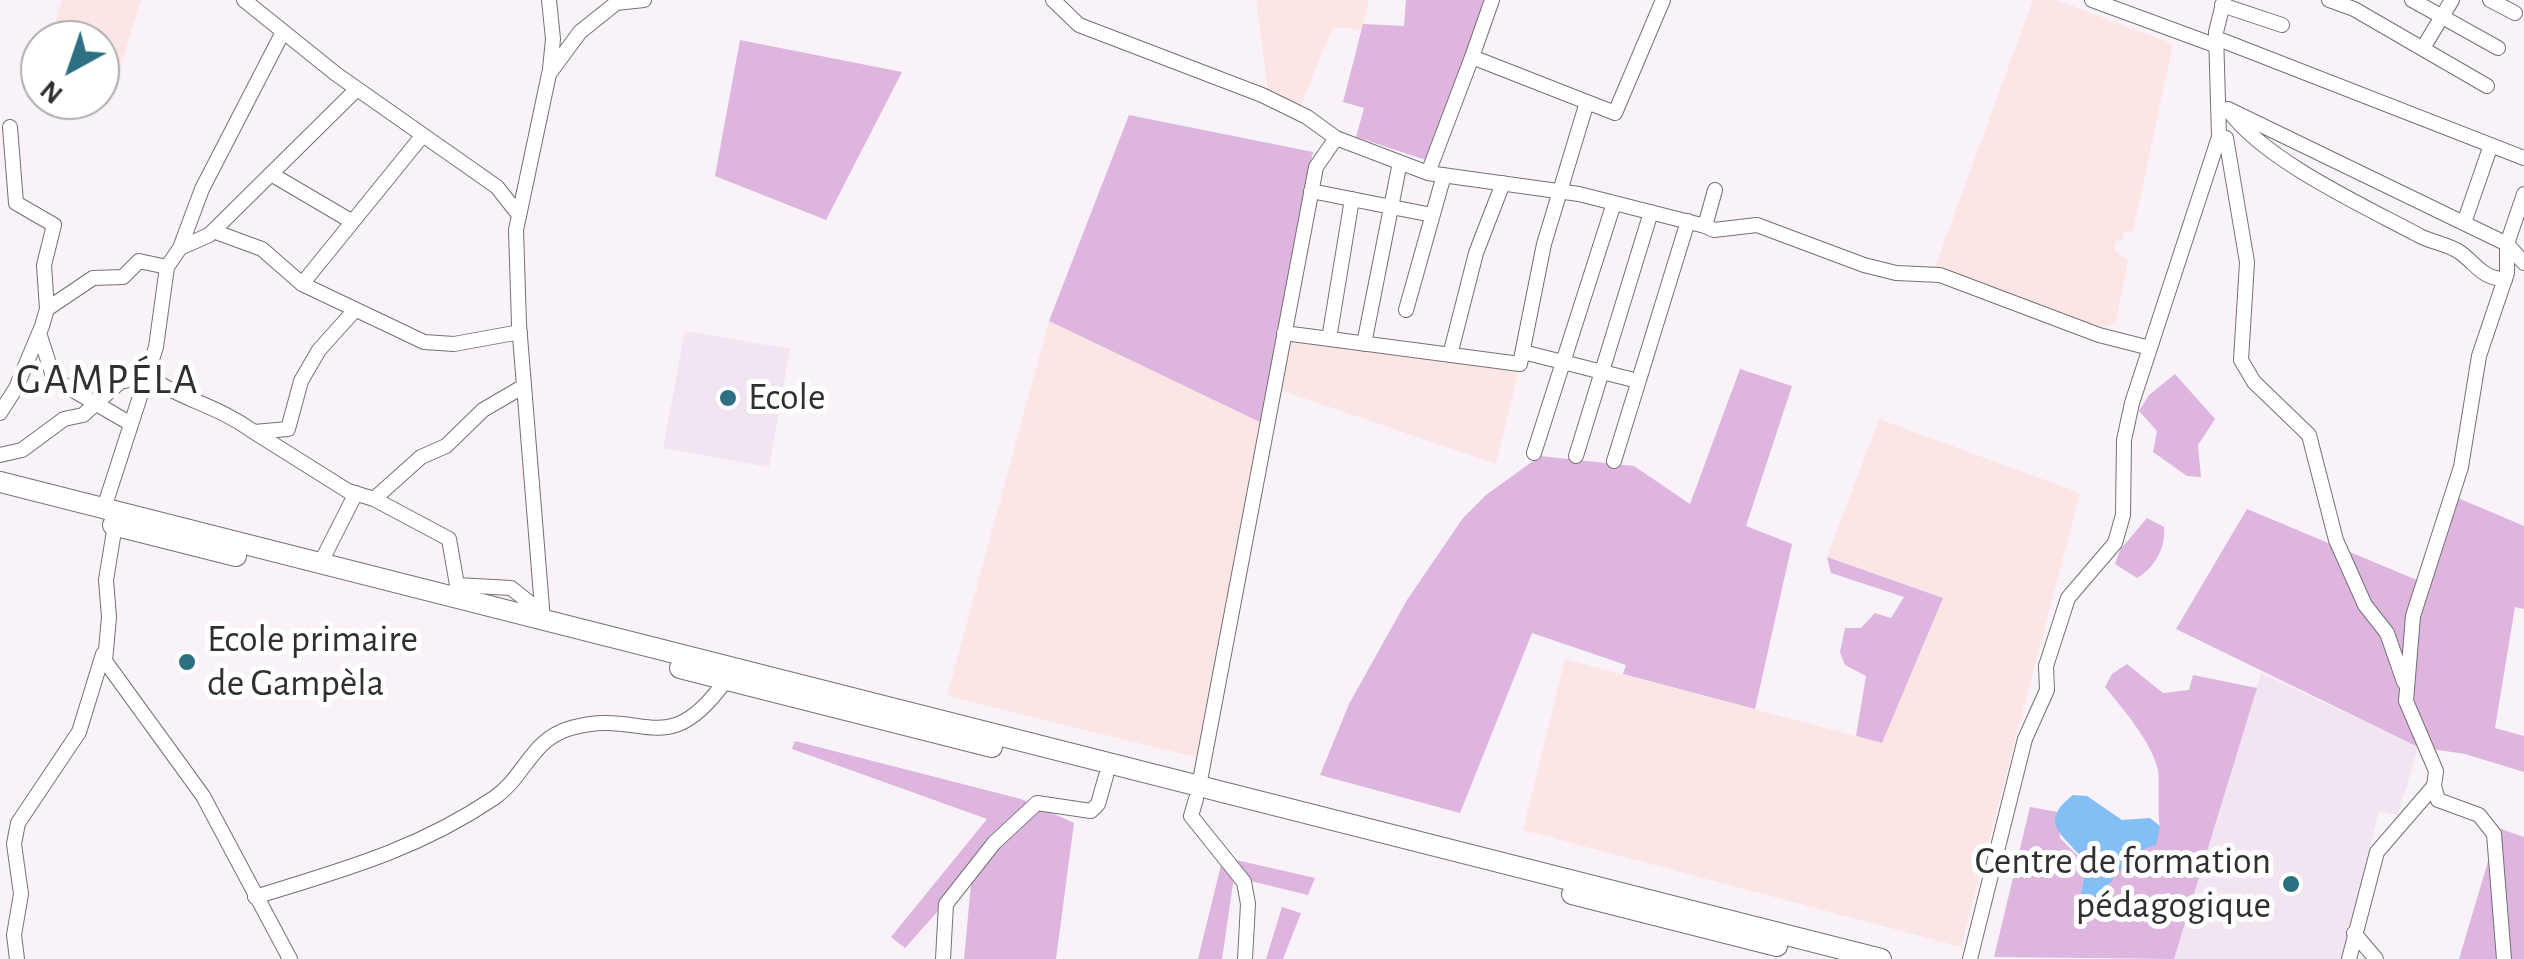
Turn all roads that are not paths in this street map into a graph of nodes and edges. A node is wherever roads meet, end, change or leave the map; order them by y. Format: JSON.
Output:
{"nodes":[{"id":1,"x":244,"y":0,"type":"edge"},
{"id":2,"x":549,"y":0,"type":"edge"},
{"id":3,"x":644,"y":0,"type":"edge"},
{"id":4,"x":1053,"y":0,"type":"edge"},
{"id":5,"x":1492,"y":0,"type":"edge"},
{"id":6,"x":1664,"y":0,"type":"edge"},
{"id":7,"x":2092,"y":0,"type":"edge"},
{"id":8,"x":2328,"y":0,"type":"edge"},
{"id":9,"x":2412,"y":0,"type":"edge"},
{"id":10,"x":2452,"y":0,"type":"edge"},
{"id":11,"x":2490,"y":0,"type":"edge"},
{"id":12,"x":618,"y":2,"type":"edge"},
{"id":13,"x":2222,"y":2,"type":"edge"},
{"id":14,"x":2514,"y":13,"type":"dead end"},
{"id":15,"x":2442,"y":17,"type":"junction"},
{"id":16,"x":2282,"y":25,"type":"dead end"},
{"id":17,"x":283,"y":32,"type":"junction"},
{"id":18,"x":2217,"y":48,"type":"junction"},
{"id":19,"x":2423,"y":48,"type":"junction"},
{"id":20,"x":2498,"y":48,"type":"dead end"},
{"id":21,"x":1472,"y":57,"type":"junction"},
{"id":22,"x":549,"y":74,"type":"junction"},
{"id":23,"x":2487,"y":86,"type":"dead end"},
{"id":24,"x":358,"y":89,"type":"junction"},
{"id":25,"x":1587,"y":102,"type":"junction"},
{"id":26,"x":2228,"y":109,"type":"junction"},
{"id":27,"x":10,"y":127,"type":"dead end"},
{"id":28,"x":423,"y":135,"type":"junction"},
{"id":29,"x":1336,"y":138,"type":"junction"},
{"id":30,"x":2491,"y":145,"type":"junction"},
{"id":31,"x":2524,"y":158,"type":"edge"},
{"id":32,"x":1400,"y":162,"type":"junction"},
{"id":33,"x":1428,"y":172,"type":"junction"},
{"id":34,"x":271,"y":174,"type":"junction"},
{"id":35,"x":1444,"y":175,"type":"junction"},
{"id":36,"x":1503,"y":183,"type":"junction"},
{"id":37,"x":1715,"y":190,"type":"dead end"},
{"id":38,"x":1311,"y":191,"type":"junction"},
{"id":39,"x":1558,"y":191,"type":"junction"},
{"id":40,"x":2524,"y":194,"type":"edge"},
{"id":41,"x":1352,"y":199,"type":"junction"},
{"id":42,"x":1614,"y":203,"type":"junction"},
{"id":43,"x":1392,"y":207,"type":"junction"},
{"id":44,"x":1651,"y":212,"type":"junction"},
{"id":45,"x":519,"y":215,"type":"junction"},
{"id":46,"x":1432,"y":215,"type":"junction"},
{"id":47,"x":351,"y":221,"type":"junction"},
{"id":48,"x":1688,"y":221,"type":"junction"},
{"id":49,"x":2520,"y":221,"type":"edge"},
{"id":50,"x":2464,"y":223,"type":"junction"},
{"id":51,"x":1705,"y":226,"type":"junction"},
{"id":52,"x":213,"y":231,"type":"junction"},
{"id":53,"x":2507,"y":244,"type":"junction"},
{"id":54,"x":180,"y":248,"type":"junction"},
{"id":55,"x":2524,"y":264,"type":"edge"},
{"id":56,"x":167,"y":267,"type":"junction"},
{"id":57,"x":2505,"y":280,"type":"junction"},
{"id":58,"x":302,"y":284,"type":"junction"},
{"id":59,"x":47,"y":309,"type":"junction"},
{"id":60,"x":355,"y":310,"type":"junction"},
{"id":61,"x":1406,"y":310,"type":"dead end"},
{"id":62,"x":520,"y":332,"type":"junction"},
{"id":63,"x":39,"y":333,"type":"junction"},
{"id":64,"x":1284,"y":333,"type":"junction"},
{"id":65,"x":1329,"y":339,"type":"junction"},
{"id":66,"x":1364,"y":344,"type":"junction"},
{"id":67,"x":2150,"y":348,"type":"junction"},
{"id":68,"x":1523,"y":352,"type":"junction"},
{"id":69,"x":1450,"y":355,"type":"junction"},
{"id":70,"x":1563,"y":362,"type":"junction"},
{"id":71,"x":1602,"y":372,"type":"junction"},
{"id":72,"x":146,"y":376,"type":"junction"},
{"id":73,"x":1638,"y":381,"type":"junction"},
{"id":74,"x":524,"y":386,"type":"junction"},
{"id":75,"x":96,"y":404,"type":"junction"},
{"id":76,"x":0,"y":413,"type":"edge"},
{"id":77,"x":131,"y":424,"type":"junction"},
{"id":78,"x":254,"y":432,"type":"junction"},
{"id":79,"x":1534,"y":453,"type":"dead end"},
{"id":80,"x":0,"y":454,"type":"edge"},
{"id":81,"x":1576,"y":456,"type":"dead end"},
{"id":82,"x":1614,"y":461,"type":"dead end"},
{"id":83,"x":0,"y":482,"type":"edge"},
{"id":84,"x":356,"y":494,"type":"junction"},
{"id":85,"x":0,"y":496,"type":"edge"},
{"id":86,"x":374,"y":499,"type":"junction"},
{"id":87,"x":110,"y":516,"type":"junction"},
{"id":88,"x":320,"y":564,"type":"junction"},
{"id":89,"x":541,"y":616,"type":"junction"},
{"id":90,"x":104,"y":652,"type":"junction"},
{"id":91,"x":726,"y":680,"type":"junction"},
{"id":92,"x":2406,"y":688,"type":"junction"},
{"id":93,"x":1106,"y":776,"type":"junction"},
{"id":94,"x":2434,"y":786,"type":"junction"},
{"id":95,"x":1198,"y":793,"type":"junction"},
{"id":96,"x":256,"y":898,"type":"junction"},
{"id":97,"x":2354,"y":933,"type":"junction"},
{"id":98,"x":17,"y":959,"type":"edge"},
{"id":99,"x":290,"y":959,"type":"edge"},
{"id":100,"x":944,"y":959,"type":"edge"},
{"id":101,"x":1245,"y":959,"type":"edge"},
{"id":102,"x":1827,"y":959,"type":"edge"},
{"id":103,"x":1881,"y":959,"type":"edge"},
{"id":104,"x":1970,"y":959,"type":"edge"},
{"id":105,"x":2349,"y":959,"type":"edge"},
{"id":106,"x":2376,"y":959,"type":"edge"},
{"id":107,"x":2504,"y":959,"type":"edge"}],
"edges":[{"from":1,"to":17,"type":"street"},
{"from":2,"to":22,"type":"street"},
{"from":3,"to":12,"type":"street"},
{"from":4,"to":29,"type":"street"},
{"from":5,"to":21,"type":"street"},
{"from":6,"to":25,"type":"street"},
{"from":7,"to":18,"type":"street"},
{"from":8,"to":19,"type":"street"},
{"from":9,"to":15,"type":"street"},
{"from":10,"to":15,"type":"street"},
{"from":11,"to":14,"type":"street"},
{"from":12,"to":22,"type":"street"},
{"from":13,"to":16,"type":"street"},
{"from":13,"to":18,"type":"street"},
{"from":15,"to":19,"type":"street"},
{"from":15,"to":20,"type":"street"},
{"from":17,"to":24,"type":"street"},
{"from":17,"to":54,"type":"street"},
{"from":18,"to":26,"type":"street"},
{"from":18,"to":30,"type":"street"},
{"from":18,"to":67,"type":"street"},
{"from":19,"to":23,"type":"street"},
{"from":21,"to":25,"type":"street"},
{"from":21,"to":33,"type":"street"},
{"from":22,"to":45,"type":"street"},
{"from":24,"to":28,"type":"street"},
{"from":24,"to":34,"type":"street"},
{"from":25,"to":39,"type":"street"},
{"from":26,"to":50,"type":"street"},
{"from":26,"to":57,"type":"street"},
{"from":26,"to":92,"type":"street"},
{"from":27,"to":59,"type":"street"},
{"from":28,"to":45,"type":"street"},
{"from":28,"to":47,"type":"street"},
{"from":29,"to":32,"type":"street"},
{"from":29,"to":38,"type":"street"},
{"from":30,"to":31,"type":"street"},
{"from":30,"to":50,"type":"street"},
{"from":32,"to":33,"type":"street"},
{"from":32,"to":43,"type":"street"},
{"from":33,"to":35,"type":"street"},
{"from":34,"to":47,"type":"street"},
{"from":34,"to":52,"type":"street"},
{"from":35,"to":36,"type":"street"},
{"from":35,"to":46,"type":"street"},
{"from":36,"to":39,"type":"street"},
{"from":36,"to":69,"type":"street"},
{"from":37,"to":51,"type":"street"},
{"from":38,"to":41,"type":"street"},
{"from":38,"to":64,"type":"street"},
{"from":39,"to":42,"type":"street"},
{"from":39,"to":68,"type":"street"},
{"from":40,"to":49,"type":"street"},
{"from":41,"to":43,"type":"street"},
{"from":41,"to":65,"type":"street"},
{"from":42,"to":44,"type":"street"},
{"from":42,"to":70,"type":"street"},
{"from":43,"to":46,"type":"street"},
{"from":43,"to":66,"type":"street"},
{"from":44,"to":48,"type":"street"},
{"from":44,"to":71,"type":"street"},
{"from":45,"to":62,"type":"street"},
{"from":46,"to":61,"type":"street"},
{"from":47,"to":58,"type":"street"},
{"from":48,"to":51,"type":"street"},
{"from":48,"to":73,"type":"street"},
{"from":49,"to":53,"type":"street"},
{"from":50,"to":53,"type":"street"},
{"from":51,"to":67,"type":"street"},
{"from":52,"to":54,"type":"street"},
{"from":52,"to":58,"type":"street"},
{"from":53,"to":55,"type":"street"},
{"from":53,"to":57,"type":"street"},
{"from":54,"to":56,"type":"street"},
{"from":56,"to":59,"type":"street"},
{"from":56,"to":72,"type":"street"},
{"from":57,"to":92,"type":"street"},
{"from":58,"to":60,"type":"street"},
{"from":59,"to":63,"type":"street"},
{"from":60,"to":62,"type":"street"},
{"from":60,"to":78,"type":"street"},
{"from":62,"to":74,"type":"street"},
{"from":63,"to":75,"type":"street"},
{"from":63,"to":76,"type":"street"},
{"from":64,"to":65,"type":"street"},
{"from":64,"to":95,"type":"street"},
{"from":65,"to":66,"type":"street"},
{"from":66,"to":69,"type":"street"},
{"from":67,"to":104,"type":"street"},
{"from":68,"to":69,"type":"street"},
{"from":68,"to":70,"type":"street"},
{"from":70,"to":71,"type":"street"},
{"from":70,"to":79,"type":"street"},
{"from":71,"to":73,"type":"street"},
{"from":71,"to":81,"type":"street"},
{"from":72,"to":75,"type":"street"},
{"from":72,"to":77,"type":"street"},
{"from":72,"to":78,"type":"street"},
{"from":73,"to":82,"type":"street"},
{"from":74,"to":86,"type":"street"},
{"from":74,"to":89,"type":"street"},
{"from":75,"to":77,"type":"street"},
{"from":75,"to":80,"type":"street"},
{"from":77,"to":87,"type":"street"},
{"from":78,"to":84,"type":"street"},
{"from":83,"to":87,"type":"highway"},
{"from":84,"to":86,"type":"street"},
{"from":84,"to":88,"type":"street"},
{"from":85,"to":87,"type":"highway"},
{"from":86,"to":89,"type":"street"},
{"from":87,"to":88,"type":"highway"},
{"from":87,"to":90,"type":"street"},
{"from":87,"to":91,"type":"highway"},
{"from":88,"to":89,"type":"highway"},
{"from":89,"to":95,"type":"highway"},
{"from":90,"to":96,"type":"street"},
{"from":90,"to":98,"type":"street"},
{"from":91,"to":93,"type":"highway"},
{"from":91,"to":96,"type":"street"},
{"from":92,"to":94,"type":"street"},
{"from":93,"to":95,"type":"highway"},
{"from":93,"to":100,"type":"street"},
{"from":94,"to":97,"type":"street"},
{"from":94,"to":107,"type":"street"},
{"from":95,"to":101,"type":"street"},
{"from":95,"to":102,"type":"highway"},
{"from":95,"to":103,"type":"highway"},
{"from":96,"to":99,"type":"street"},
{"from":97,"to":105,"type":"street"},
{"from":97,"to":106,"type":"street"}]}
